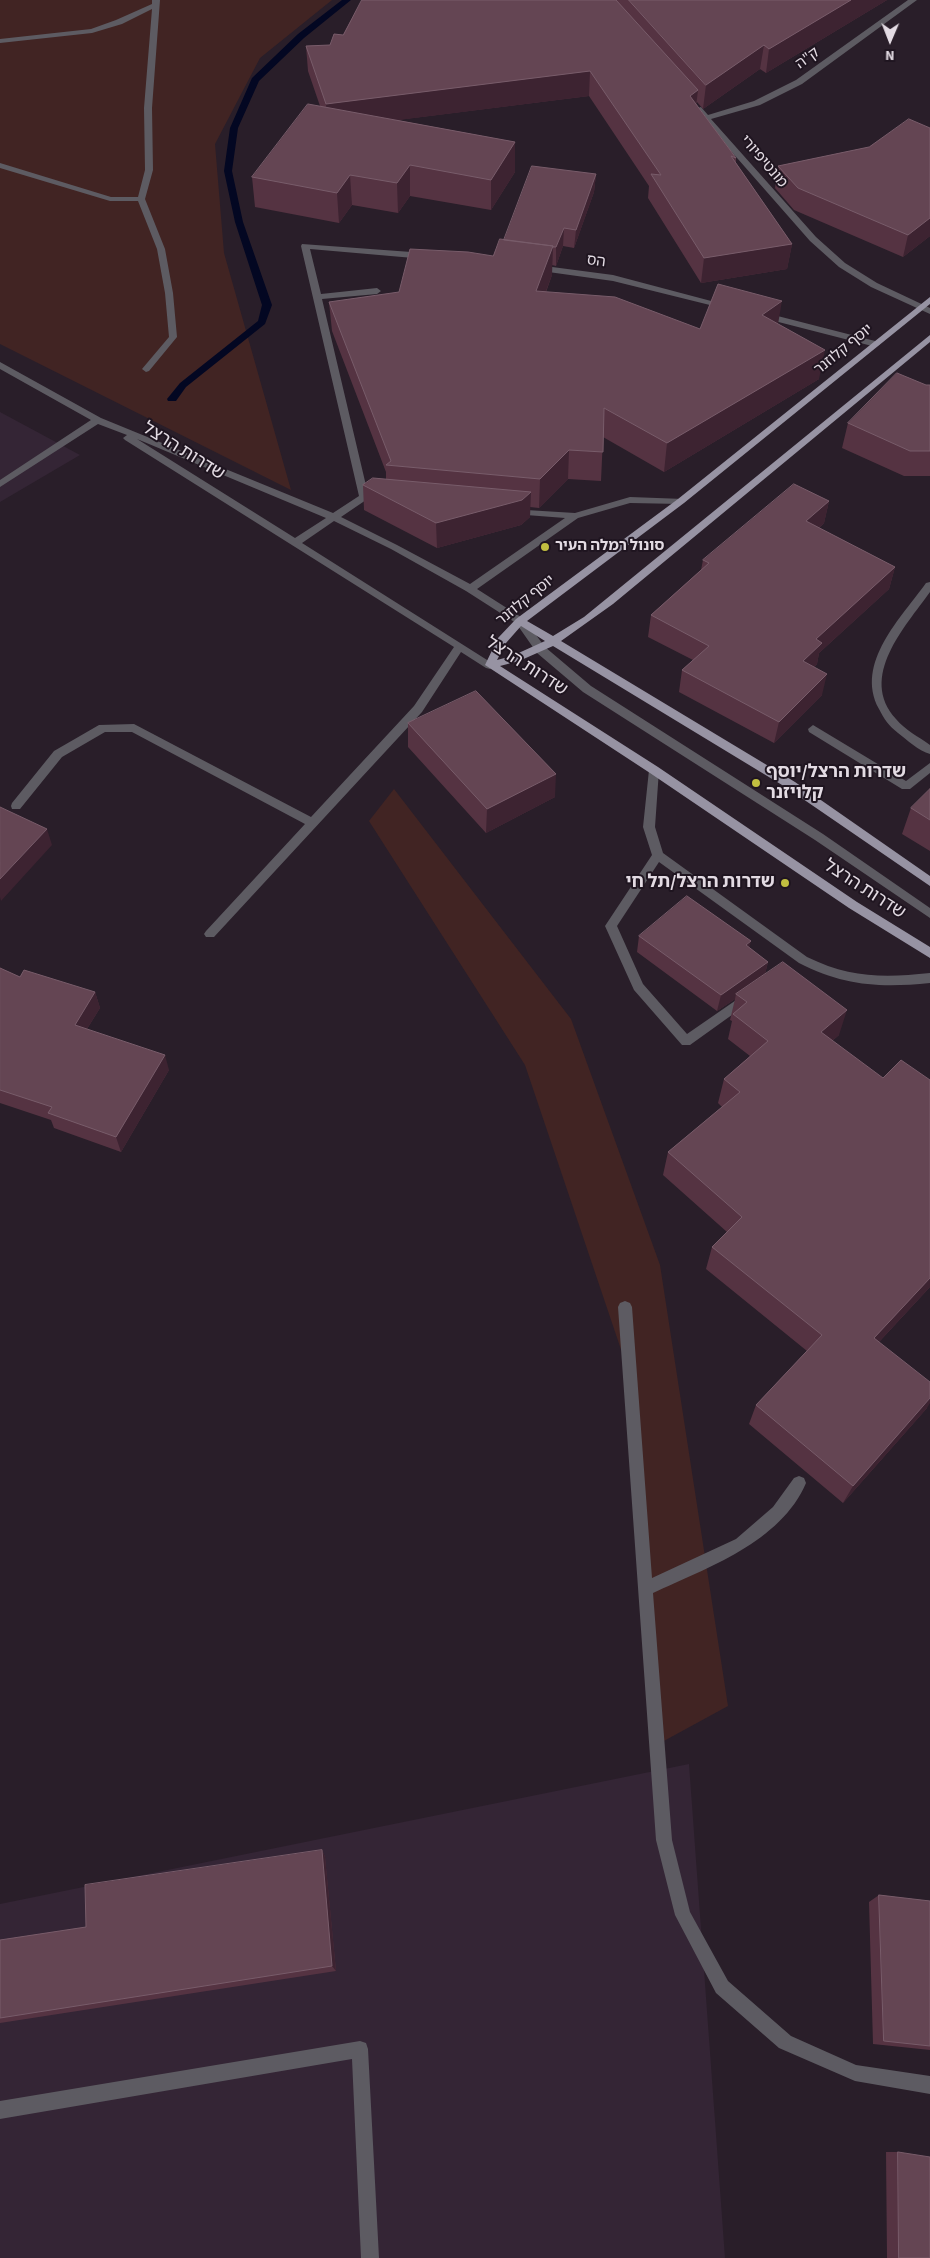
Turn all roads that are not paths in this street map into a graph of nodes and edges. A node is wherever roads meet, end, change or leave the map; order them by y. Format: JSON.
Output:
{"nodes":[{"id":1,"x":913,"y":0,"type":"edge"},
{"id":2,"x":156,"y":2,"type":"edge"},
{"id":3,"x":0,"y":41,"type":"edge"},
{"id":4,"x":693,"y":104,"type":"edge"},
{"id":5,"x":707,"y":118,"type":"junction"},
{"id":6,"x":0,"y":165,"type":"edge"},
{"id":7,"x":141,"y":199,"type":"junction"},
{"id":8,"x":434,"y":257,"type":"edge"},
{"id":9,"x":529,"y":267,"type":"edge"},
{"id":10,"x":377,"y":291,"type":"dead end"},
{"id":11,"x":317,"y":297,"type":"junction"},
{"id":12,"x":930,"y":300,"type":"edge"},
{"id":13,"x":921,"y":307,"type":"junction"},
{"id":14,"x":735,"y":309,"type":"edge"},
{"id":15,"x":930,"y":311,"type":"edge"},
{"id":16,"x":754,"y":313,"type":"edge"},
{"id":17,"x":930,"y":338,"type":"edge"},
{"id":18,"x":876,"y":344,"type":"junction"},
{"id":19,"x":0,"y":365,"type":"edge"},
{"id":20,"x":146,"y":369,"type":"dead end"},
{"id":21,"x":98,"y":420,"type":"junction"},
{"id":22,"x":0,"y":484,"type":"edge"},
{"id":23,"x":364,"y":497,"type":"junction"},
{"id":24,"x":383,"y":498,"type":"edge"},
{"id":25,"x":681,"y":501,"type":"junction"},
{"id":26,"x":498,"y":509,"type":"edge"},
{"id":27,"x":575,"y":516,"type":"junction"},
{"id":28,"x":333,"y":518,"type":"junction"},
{"id":29,"x":295,"y":543,"type":"junction"},
{"id":30,"x":930,"y":584,"type":"edge"},
{"id":31,"x":470,"y":589,"type":"junction"},
{"id":32,"x":520,"y":621,"type":"junction"},
{"id":33,"x":554,"y":642,"type":"junction"},
{"id":34,"x":460,"y":646,"type":"junction"},
{"id":35,"x":541,"y":650,"type":"junction"},
{"id":36,"x":490,"y":665,"type":"junction"},
{"id":37,"x":813,"y":729,"type":"dead end"},
{"id":38,"x":930,"y":750,"type":"edge"},
{"id":39,"x":930,"y":767,"type":"edge"},
{"id":40,"x":654,"y":770,"type":"junction"},
{"id":41,"x":16,"y":806,"type":"dead end"},
{"id":42,"x":313,"y":823,"type":"junction"},
{"id":43,"x":658,"y":855,"type":"junction"},
{"id":44,"x":930,"y":882,"type":"edge"},
{"id":45,"x":930,"y":914,"type":"edge"},
{"id":46,"x":210,"y":934,"type":"dead end"},
{"id":47,"x":930,"y":953,"type":"edge"},
{"id":48,"x":930,"y":978,"type":"edge"},
{"id":49,"x":756,"y":992,"type":"edge"},
{"id":50,"x":626,"y":1307,"type":"dead end"},
{"id":51,"x":799,"y":1483,"type":"dead end"},
{"id":52,"x":646,"y":1589,"type":"junction"},
{"id":53,"x":930,"y":2085,"type":"edge"},
{"id":54,"x":0,"y":2110,"type":"edge"},
{"id":55,"x":370,"y":2258,"type":"edge"}],
"edges":[{"from":1,"to":5,"type":"street","name":"ק\"ה"},
{"from":2,"to":3,"type":"street"},
{"from":2,"to":7,"type":"street"},
{"from":4,"to":5,"type":"street","name":"מונטיפיורי"},
{"from":5,"to":13,"type":"street","name":"מונטיפיורי"},
{"from":6,"to":7,"type":"street"},
{"from":7,"to":20,"type":"street"},
{"from":8,"to":11,"type":"street"},
{"from":9,"to":14,"type":"street","name":"הס"},
{"from":10,"to":11,"type":"street"},
{"from":11,"to":23,"type":"street"},
{"from":12,"to":13,"type":"main road","name":"יוסף קלוזנר"},
{"from":13,"to":15,"type":"street","name":"מונטיפיורי"},
{"from":13,"to":18,"type":"main road","name":"יוסף קלוזנר"},
{"from":16,"to":18,"type":"street"},
{"from":17,"to":33,"type":"main road"},
{"from":18,"to":25,"type":"main road","name":"יוסף קלוזנר"},
{"from":19,"to":21,"type":"street","name":"שדרות הרצל"},
{"from":21,"to":22,"type":"street"},
{"from":21,"to":28,"type":"street","name":"שדרות הרצל"},
{"from":21,"to":29,"type":"street","name":"שדרות הרצל"},
{"from":23,"to":24,"type":"street"},
{"from":23,"to":28,"type":"street"},
{"from":25,"to":27,"type":"street"},
{"from":25,"to":32,"type":"main road","name":"יוסף קלוזנר"},
{"from":26,"to":27,"type":"street"},
{"from":27,"to":31,"type":"street"},
{"from":28,"to":29,"type":"street"},
{"from":28,"to":31,"type":"street","name":"שדרות הרצל"},
{"from":29,"to":34,"type":"street","name":"שדרות הרצל"},
{"from":30,"to":38,"type":"street"},
{"from":31,"to":32,"type":"street","name":"שדרות הרצל"},
{"from":32,"to":33,"type":"main road","name":"שדרות הרצל"},
{"from":32,"to":35,"type":"street","name":"שדרות הרצל"},
{"from":32,"to":36,"type":"main road","name":"יוסף קלוזנר"},
{"from":33,"to":35,"type":"main road"},
{"from":33,"to":44,"type":"main road","name":"שדרות הרצל"},
{"from":34,"to":36,"type":"street","name":"שדרות הרצל"},
{"from":34,"to":42,"type":"street"},
{"from":35,"to":36,"type":"main road"},
{"from":35,"to":45,"type":"street","name":"שדרות הרצל"},
{"from":36,"to":40,"type":"main road","name":"שדרות הרצל"},
{"from":37,"to":39,"type":"street"},
{"from":40,"to":43,"type":"street"},
{"from":40,"to":47,"type":"main road","name":"שדרות הרצל"},
{"from":41,"to":42,"type":"street"},
{"from":42,"to":46,"type":"street"},
{"from":43,"to":48,"type":"street"},
{"from":43,"to":49,"type":"street"},
{"from":50,"to":52,"type":"street"},
{"from":51,"to":52,"type":"street"},
{"from":52,"to":53,"type":"street"},
{"from":54,"to":55,"type":"street"}]}
